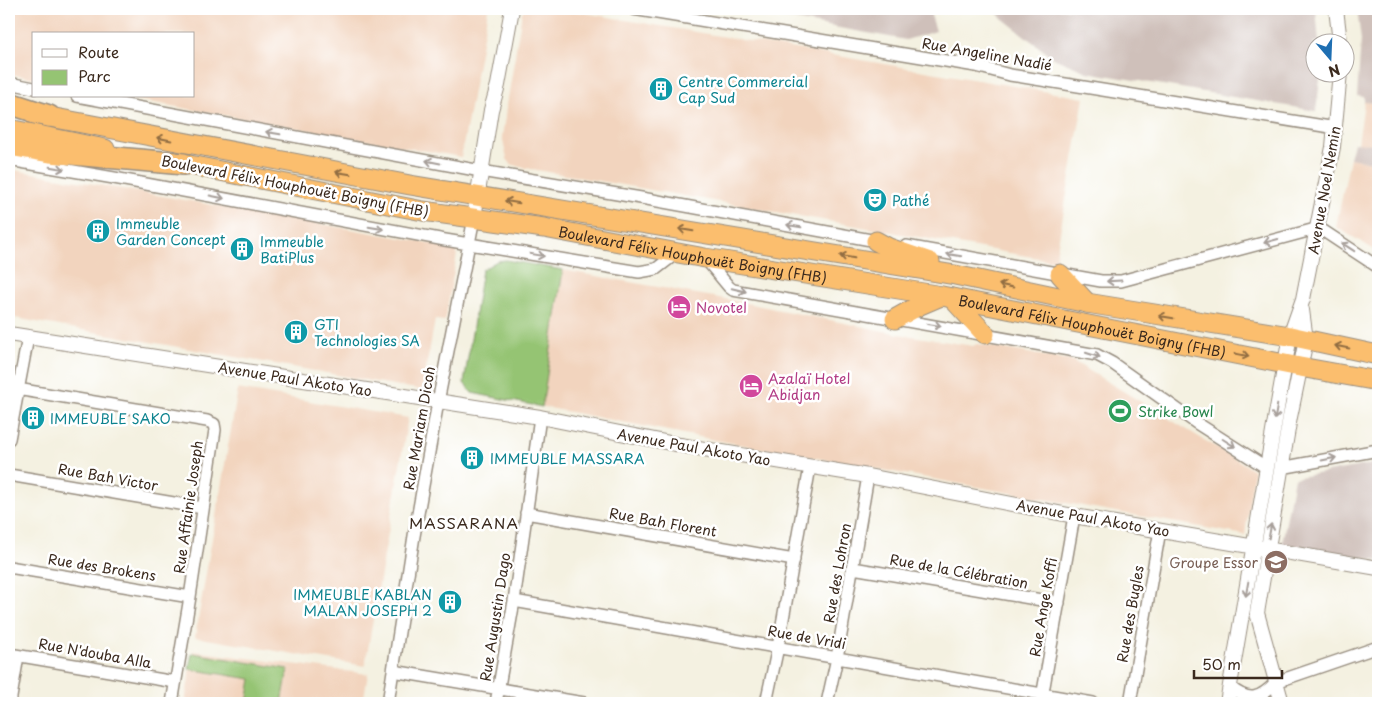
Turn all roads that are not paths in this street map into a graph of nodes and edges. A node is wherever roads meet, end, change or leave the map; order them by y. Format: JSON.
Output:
{"nodes":[{"id":1,"x":503,"y":9,"type":"edge"},
{"id":2,"x":512,"y":9,"type":"edge"},
{"id":3,"x":633,"y":9,"type":"edge"},
{"id":4,"x":1336,"y":9,"type":"edge"},
{"id":5,"x":1339,"y":32,"type":"edge"},
{"id":6,"x":1339,"y":82,"type":"edge"},
{"id":7,"x":9,"y":84,"type":"edge"},
{"id":8,"x":32,"y":88,"type":"edge"},
{"id":9,"x":88,"y":98,"type":"edge"},
{"id":10,"x":9,"y":103,"type":"edge"},
{"id":11,"x":9,"y":110,"type":"edge"},
{"id":12,"x":491,"y":110,"type":"junction"},
{"id":13,"x":49,"y":116,"type":"junction"},
{"id":14,"x":1336,"y":128,"type":"junction"},
{"id":15,"x":9,"y":129,"type":"edge"},
{"id":16,"x":9,"y":145,"type":"edge"},
{"id":17,"x":9,"y":160,"type":"edge"},
{"id":18,"x":184,"y":164,"type":"junction"},
{"id":19,"x":481,"y":172,"type":"junction"},
{"id":20,"x":477,"y":196,"type":"junction"},
{"id":21,"x":474,"y":218,"type":"junction"},
{"id":22,"x":1318,"y":228,"type":"junction"},
{"id":23,"x":876,"y":241,"type":"junction"},
{"id":24,"x":470,"y":244,"type":"junction"},
{"id":25,"x":678,"y":252,"type":"junction"},
{"id":26,"x":705,"y":258,"type":"junction"},
{"id":27,"x":1378,"y":266,"type":"edge"},
{"id":28,"x":1060,"y":274,"type":"junction"},
{"id":29,"x":955,"y":275,"type":"junction"},
{"id":30,"x":947,"y":297,"type":"junction"},
{"id":31,"x":1087,"y":303,"type":"junction"},
{"id":32,"x":896,"y":319,"type":"junction"},
{"id":33,"x":9,"y":334,"type":"edge"},
{"id":34,"x":985,"y":334,"type":"junction"},
{"id":35,"x":28,"y":337,"type":"junction"},
{"id":36,"x":1298,"y":338,"type":"junction"},
{"id":37,"x":1378,"y":355,"type":"edge"},
{"id":38,"x":1293,"y":366,"type":"junction"},
{"id":39,"x":1378,"y":381,"type":"edge"},
{"id":40,"x":18,"y":389,"type":"junction"},
{"id":41,"x":438,"y":402,"type":"junction"},
{"id":42,"x":540,"y":417,"type":"junction"},
{"id":43,"x":9,"y":434,"type":"edge"},
{"id":44,"x":1378,"y":450,"type":"edge"},
{"id":45,"x":810,"y":467,"type":"junction"},
{"id":46,"x":1274,"y":468,"type":"junction"},
{"id":47,"x":9,"y":476,"type":"edge"},
{"id":48,"x":868,"y":476,"type":"junction"},
{"id":49,"x":203,"y":508,"type":"junction"},
{"id":50,"x":526,"y":514,"type":"junction"},
{"id":51,"x":1074,"y":516,"type":"junction"},
{"id":52,"x":1160,"y":530,"type":"junction"},
{"id":53,"x":1260,"y":549,"type":"junction"},
{"id":54,"x":794,"y":560,"type":"junction"},
{"id":55,"x":9,"y":567,"type":"edge"},
{"id":56,"x":853,"y":568,"type":"junction"},
{"id":57,"x":1378,"y":568,"type":"edge"},
{"id":58,"x":190,"y":597,"type":"junction"},
{"id":59,"x":514,"y":602,"type":"junction"},
{"id":60,"x":1059,"y":603,"type":"junction"},
{"id":61,"x":778,"y":647,"type":"junction"},
{"id":62,"x":1378,"y":647,"type":"edge"},
{"id":63,"x":13,"y":655,"type":"edge"},
{"id":64,"x":837,"y":658,"type":"junction"},
{"id":65,"x":393,"y":671,"type":"junction"},
{"id":66,"x":175,"y":682,"type":"junction"},
{"id":67,"x":1276,"y":682,"type":"junction"},
{"id":68,"x":1230,"y":687,"type":"junction"},
{"id":69,"x":499,"y":689,"type":"junction"},
{"id":70,"x":1042,"y":699,"type":"edge"},
{"id":71,"x":10,"y":703,"type":"edge"},
{"id":72,"x":172,"y":703,"type":"edge"},
{"id":73,"x":388,"y":703,"type":"edge"},
{"id":74,"x":496,"y":703,"type":"edge"},
{"id":75,"x":584,"y":703,"type":"edge"},
{"id":76,"x":766,"y":703,"type":"edge"},
{"id":77,"x":827,"y":703,"type":"edge"},
{"id":78,"x":1094,"y":703,"type":"edge"},
{"id":79,"x":1130,"y":703,"type":"edge"},
{"id":80,"x":1227,"y":703,"type":"edge"},
{"id":81,"x":1282,"y":703,"type":"edge"}],
"edges":[{"from":1,"to":12,"type":"street"},
{"from":2,"to":12,"type":"street"},
{"from":3,"to":14,"type":"street","name":"Rue Angeline Nadié"},
{"from":4,"to":5,"type":"street"},
{"from":6,"to":14,"type":"street","name":"Avenue Noel Nemin"},
{"from":7,"to":8,"type":"street"},
{"from":19,"to":9,"type":"street","one_way":true},
{"from":10,"to":13,"type":"highway"},
{"from":11,"to":13,"type":"highway","name":"Boulevard Félix Houphouët Boigny (FHB)"},
{"from":12,"to":19,"type":"street"},
{"from":20,"to":13,"type":"highway","name":"Boulevard Félix Houphouët Boigny (FHB)","one_way":true},
{"from":14,"to":22,"type":"street","name":"Avenue Noel Nemin"},
{"from":15,"to":18,"type":"highway","name":"Boulevard Félix Houphouët Boigny (FHB)"},
{"from":16,"to":18,"type":"highway"},
{"from":17,"to":24,"type":"street","one_way":true},
{"from":18,"to":21,"type":"highway","name":"Boulevard Félix Houphouët Boigny (FHB)"},
{"from":19,"to":20,"type":"street"},
{"from":23,"to":19,"type":"street","one_way":true},
{"from":20,"to":21,"type":"street"},
{"from":29,"to":20,"type":"highway","name":"Boulevard Félix Houphouët Boigny (FHB)","one_way":true},
{"from":21,"to":24,"type":"street","name":"Rue Mariam Dicoh"},
{"from":21,"to":25,"type":"highway","name":"Boulevard Félix Houphouët Boigny (FHB)"},
{"from":27,"to":22,"type":"street","one_way":true},
{"from":22,"to":28,"type":"street","one_way":true},
{"from":22,"to":36,"type":"street","name":"Avenue Noel Nemin"},
{"from":28,"to":23,"type":"street","one_way":true},
{"from":23,"to":29,"type":"highway"},
{"from":24,"to":25,"type":"street","one_way":true},
{"from":24,"to":41,"type":"street","name":"Rue Mariam Dicoh"},
{"from":25,"to":26,"type":"highway","name":"Boulevard Félix Houphouët Boigny (FHB)"},
{"from":26,"to":30,"type":"highway","name":"Boulevard Félix Houphouët Boigny (FHB)"},
{"from":26,"to":32,"type":"street","one_way":true},
{"from":28,"to":31,"type":"highway"},
{"from":31,"to":29,"type":"highway","name":"Boulevard Félix Houphouët Boigny (FHB)","one_way":true},
{"from":30,"to":32,"type":"highway"},
{"from":30,"to":34,"type":"highway"},
{"from":30,"to":38,"type":"highway","name":"Boulevard Félix Houphouët Boigny (FHB)","one_way":true},
{"from":36,"to":31,"type":"highway","name":"Boulevard Félix Houphouët Boigny (FHB)","one_way":true},
{"from":32,"to":34,"type":"street","one_way":true},
{"from":33,"to":35,"type":"street","name":"Avenue Paul Akoto Yao"},
{"from":34,"to":46,"type":"street","one_way":true},
{"from":35,"to":40,"type":"street"},
{"from":35,"to":41,"type":"street","name":"Avenue Paul Akoto Yao"},
{"from":37,"to":36,"type":"highway","name":"Boulevard Félix Houphouët Boigny (FHB)","one_way":true},
{"from":36,"to":38,"type":"street","name":"Avenue Noel Nemin"},
{"from":38,"to":39,"type":"highway","name":"Boulevard Félix Houphouët Boigny (FHB)"},
{"from":38,"to":46,"type":"street","name":"Avenue Noel Nemin"},
{"from":40,"to":43,"type":"street"},
{"from":40,"to":49,"type":"street","name":"Rue Affainie Joseph"},
{"from":41,"to":42,"type":"street","name":"Avenue Paul Akoto Yao"},
{"from":41,"to":65,"type":"street","name":"Rue Mariam Dicoh"},
{"from":42,"to":45,"type":"street","name":"Avenue Paul Akoto Yao"},
{"from":42,"to":50,"type":"street","name":"Rue Augustin Dago"},
{"from":46,"to":44,"type":"street","one_way":true},
{"from":45,"to":48,"type":"street","name":"Avenue Paul Akoto Yao"},
{"from":45,"to":54,"type":"street"},
{"from":46,"to":53,"type":"street","name":"Avenue Noel Nemin"},
{"from":47,"to":49,"type":"street","name":"Rue Bah Victor"},
{"from":48,"to":51,"type":"street","name":"Avenue Paul Akoto Yao"},
{"from":48,"to":56,"type":"street","name":"Rue des Lohron"},
{"from":49,"to":58,"type":"street","name":"Rue Affainie Joseph"},
{"from":50,"to":54,"type":"street","name":"Rue Bah Florent"},
{"from":50,"to":59,"type":"street","name":"Rue Augustin Dago"},
{"from":51,"to":52,"type":"street","name":"Avenue Paul Akoto Yao"},
{"from":51,"to":60,"type":"street","name":"Rue Ange Koffi"},
{"from":52,"to":53,"type":"street","name":"Avenue Paul Akoto Yao"},
{"from":52,"to":79,"type":"street","name":"Rue des Bugles"},
{"from":53,"to":57,"type":"street","name":"Avenue Paul Akoto Yao"},
{"from":53,"to":67,"type":"street"},
{"from":53,"to":68,"type":"street","one_way":true},
{"from":54,"to":61,"type":"street"},
{"from":55,"to":58,"type":"street","name":"Rue des Brokens"},
{"from":56,"to":60,"type":"street","name":"Rue de la Célébration"},
{"from":56,"to":64,"type":"street","name":"Rue des Lohron"},
{"from":58,"to":66,"type":"street","name":"Rue Affainie Joseph"},
{"from":59,"to":61,"type":"street","name":"Rue de Vridi"},
{"from":59,"to":69,"type":"street","name":"Rue Augustin Dago"},
{"from":60,"to":70,"type":"street","name":"Rue Ange Koffi"},
{"from":61,"to":64,"type":"street","name":"Rue de Vridi"},
{"from":61,"to":76,"type":"street"},
{"from":62,"to":67,"type":"street"},
{"from":63,"to":66,"type":"street","name":"Rue N'douba Alla"},
{"from":63,"to":71,"type":"street"},
{"from":64,"to":70,"type":"street","name":"Rue de Vridi"},
{"from":64,"to":77,"type":"street","name":"Rue des Lohron"},
{"from":65,"to":69,"type":"street"},
{"from":65,"to":73,"type":"street","name":"Rue Mariam Dicoh"},
{"from":66,"to":72,"type":"street","name":"Rue Affainie Joseph"},
{"from":67,"to":68,"type":"street"},
{"from":67,"to":81,"type":"street"},
{"from":68,"to":80,"type":"street"},
{"from":69,"to":74,"type":"street","name":"Rue Augustin Dago"},
{"from":69,"to":75,"type":"street"},
{"from":70,"to":78,"type":"street","name":"Rue de Vridi"}]}
